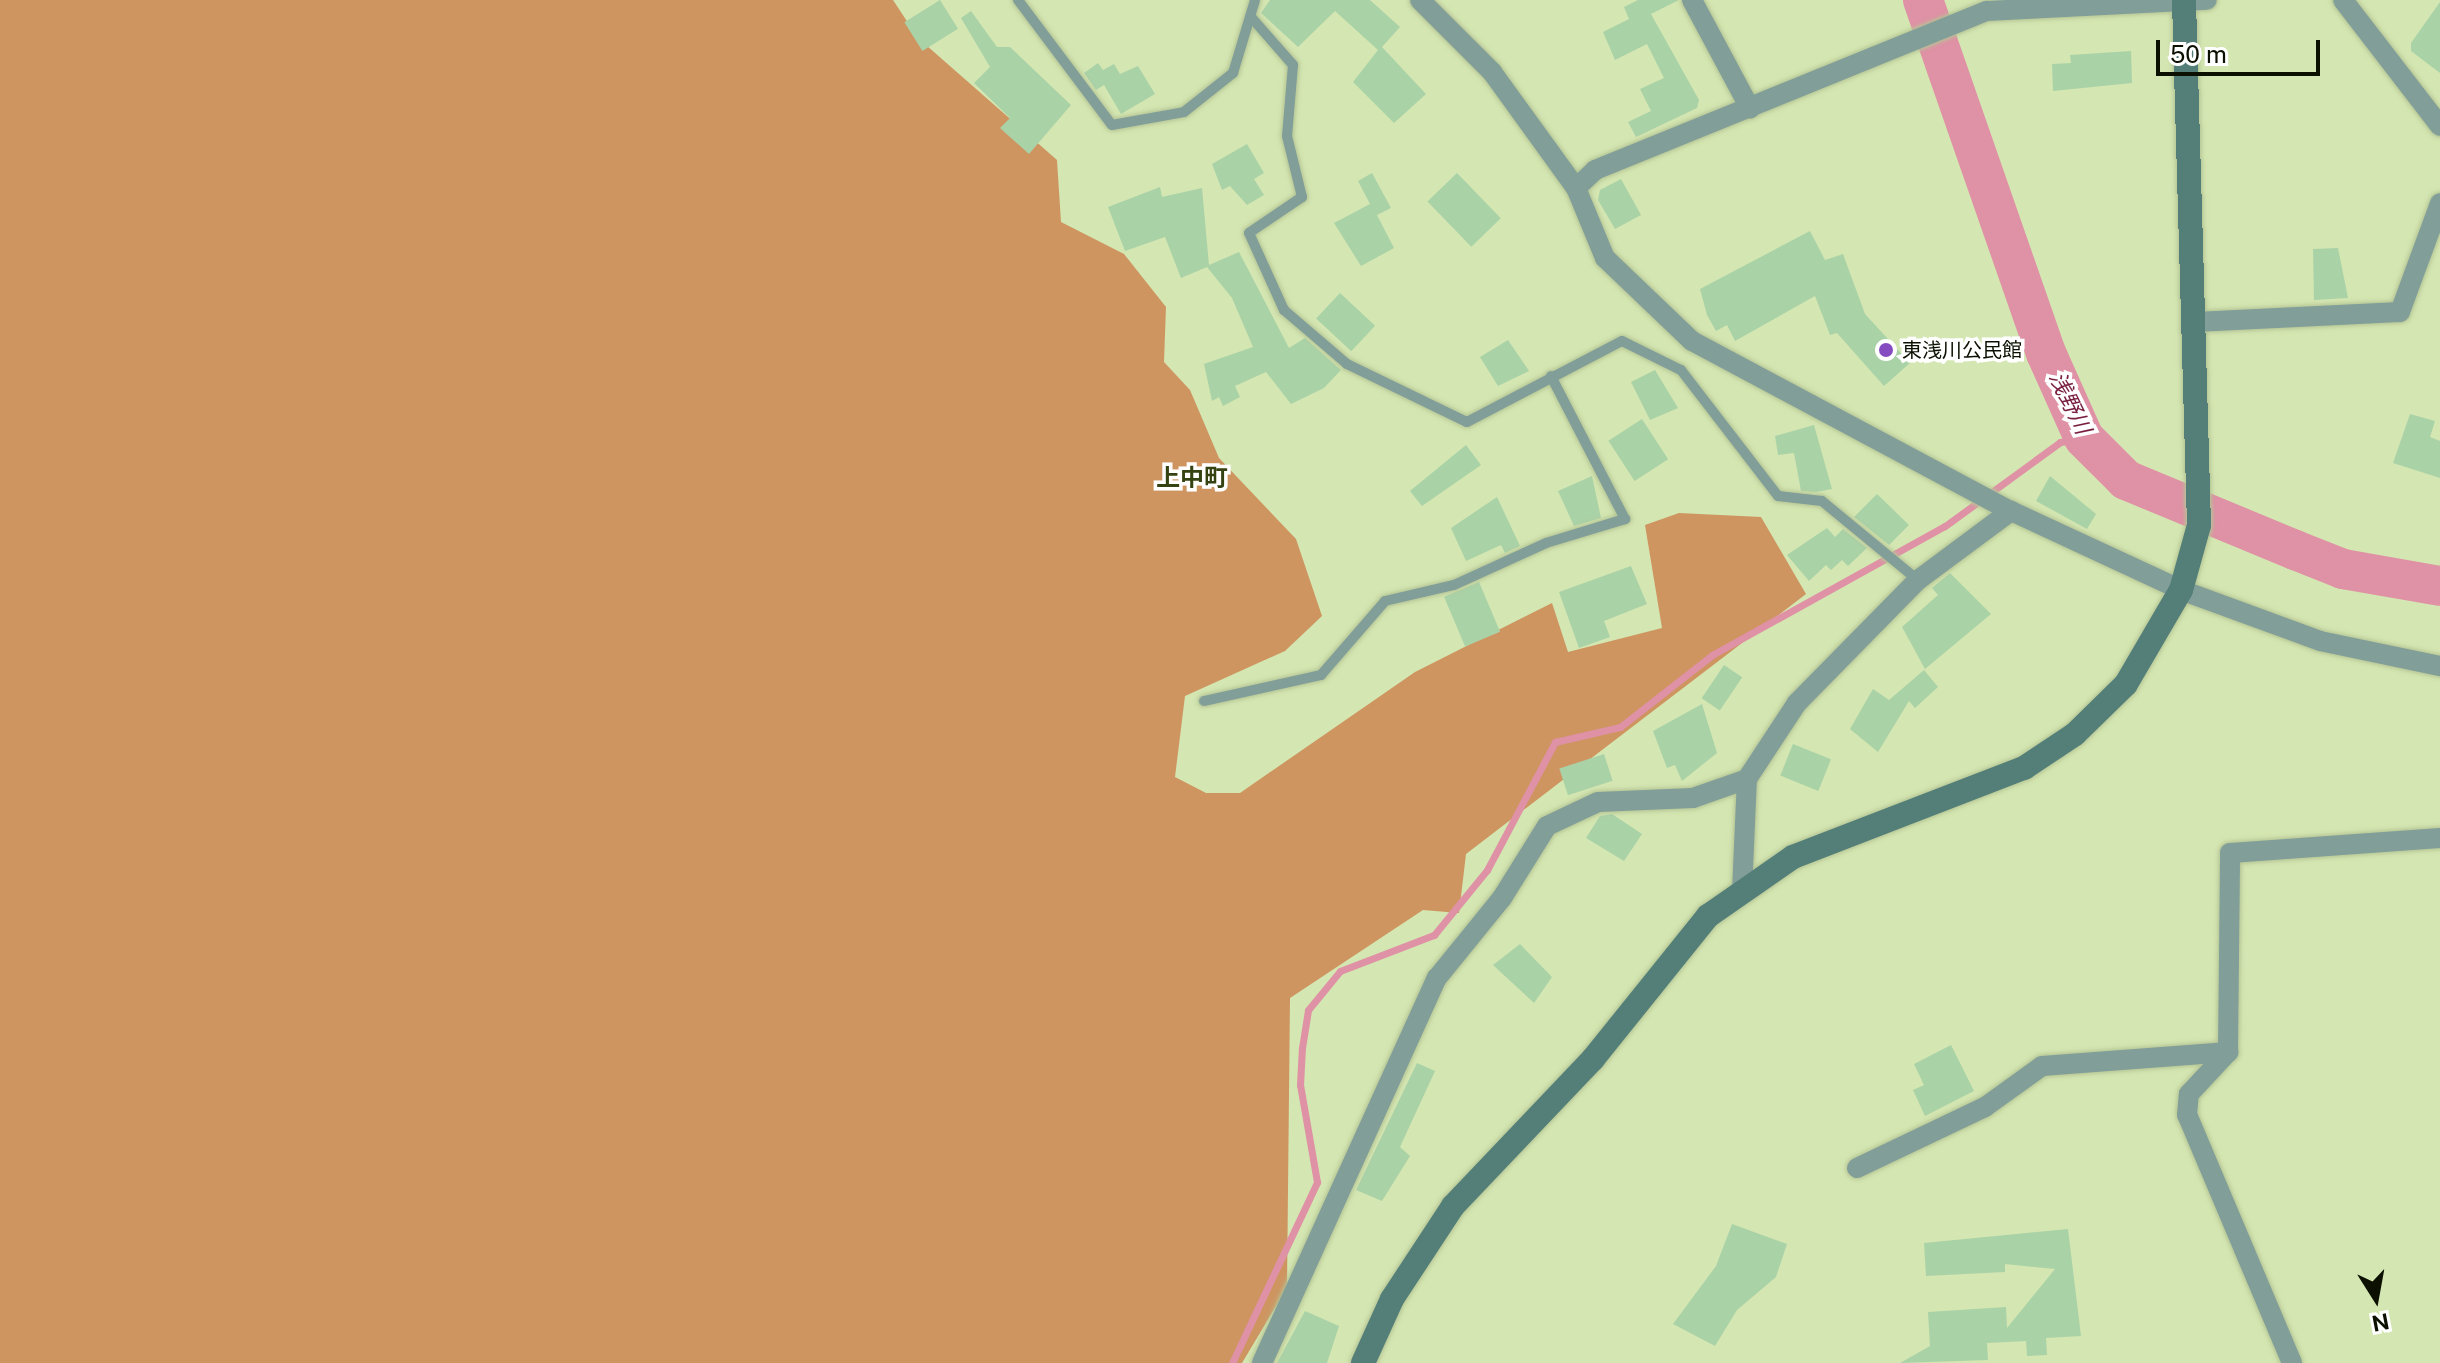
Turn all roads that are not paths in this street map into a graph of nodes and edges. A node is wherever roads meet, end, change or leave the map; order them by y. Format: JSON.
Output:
{"nodes":[{"id":1,"x":1018,"y":0,"type":"edge"},
{"id":2,"x":1255,"y":0,"type":"edge"},
{"id":3,"x":1420,"y":0,"type":"edge"},
{"id":4,"x":1692,"y":0,"type":"edge"},
{"id":5,"x":2343,"y":0,"type":"edge"},
{"id":6,"x":2192,"y":1,"type":"edge"},
{"id":7,"x":1251,"y":17,"type":"junction"},
{"id":8,"x":1750,"y":108,"type":"junction"},
{"id":9,"x":2440,"y":126,"type":"edge"},
{"id":10,"x":1576,"y":188,"type":"junction"},
{"id":11,"x":2440,"y":203,"type":"edge"},
{"id":12,"x":2195,"y":322,"type":"junction"},
{"id":13,"x":1551,"y":376,"type":"junction"},
{"id":14,"x":2004,"y":507,"type":"junction"},
{"id":15,"x":1913,"y":576,"type":"junction"},
{"id":16,"x":2181,"y":590,"type":"junction"},
{"id":17,"x":2440,"y":666,"type":"edge"},
{"id":18,"x":1204,"y":701,"type":"dead end"},
{"id":19,"x":1747,"y":779,"type":"junction"},
{"id":20,"x":2440,"y":838,"type":"edge"},
{"id":21,"x":1742,"y":892,"type":"junction"},
{"id":22,"x":2228,"y":1052,"type":"junction"},
{"id":23,"x":1857,"y":1168,"type":"dead end"},
{"id":24,"x":1262,"y":1363,"type":"edge"},
{"id":25,"x":1363,"y":1363,"type":"edge"},
{"id":26,"x":2292,"y":1363,"type":"edge"}],
"edges":[{"from":1,"to":7,"type":"lane"},
{"from":2,"to":7,"type":"lane"},
{"from":3,"to":10,"type":"street"},
{"from":4,"to":8,"type":"street"},
{"from":5,"to":9,"type":"street"},
{"from":6,"to":8,"type":"street"},
{"from":6,"to":12,"type":"street"},
{"from":7,"to":13,"type":"lane"},
{"from":8,"to":10,"type":"street"},
{"from":10,"to":14,"type":"street"},
{"from":11,"to":12,"type":"street"},
{"from":12,"to":16,"type":"street"},
{"from":13,"to":15,"type":"lane"},
{"from":13,"to":18,"type":"lane"},
{"from":14,"to":15,"type":"street"},
{"from":14,"to":16,"type":"street"},
{"from":15,"to":19,"type":"street"},
{"from":16,"to":17,"type":"street"},
{"from":16,"to":21,"type":"street"},
{"from":19,"to":21,"type":"street"},
{"from":19,"to":24,"type":"street"},
{"from":20,"to":22,"type":"street"},
{"from":21,"to":25,"type":"street"},
{"from":22,"to":23,"type":"street"},
{"from":22,"to":26,"type":"street"}]}
